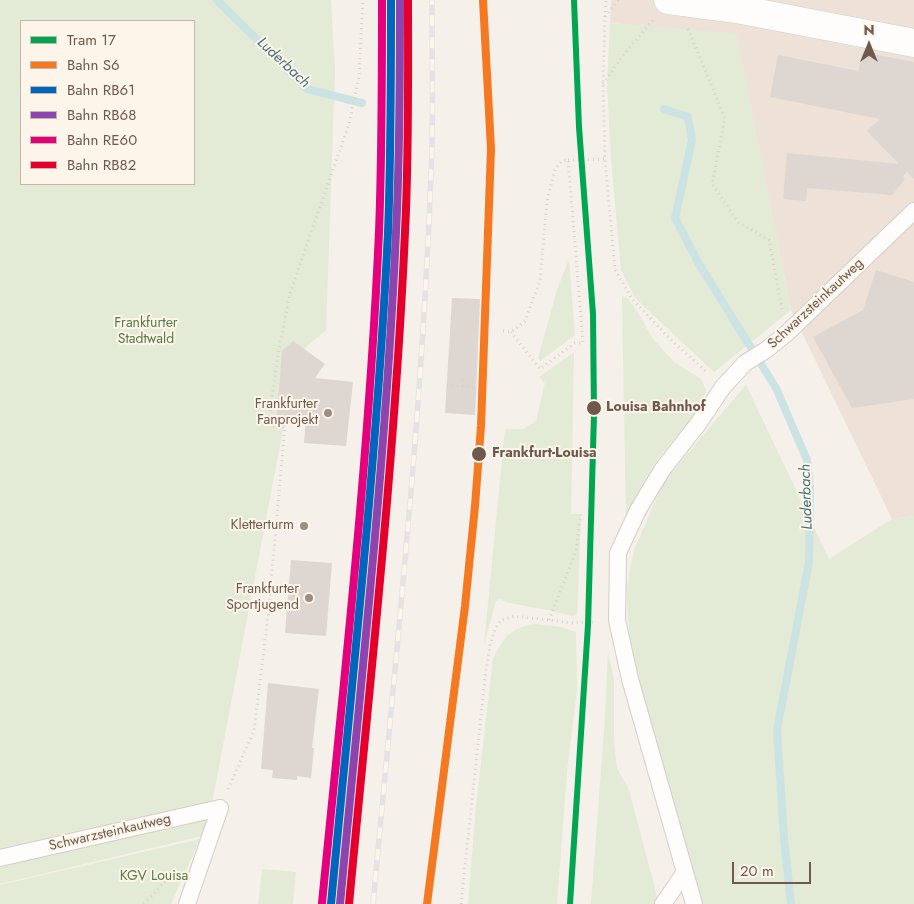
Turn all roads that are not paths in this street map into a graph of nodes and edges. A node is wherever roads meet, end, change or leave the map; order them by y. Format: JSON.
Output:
{"nodes":[{"id":1,"x":668,"y":0,"type":"edge"},
{"id":2,"x":914,"y":43,"type":"edge"},
{"id":3,"x":914,"y":210,"type":"edge"},
{"id":4,"x":0,"y":858,"type":"edge"},
{"id":5,"x":685,"y":872,"type":"junction"},
{"id":6,"x":187,"y":904,"type":"edge"},
{"id":7,"x":663,"y":904,"type":"edge"},
{"id":8,"x":694,"y":904,"type":"edge"}],
"edges":[{"from":1,"to":2,"type":"street"},
{"from":3,"to":5,"type":"lane","name":"Schwarzsteinkautweg"},
{"from":4,"to":6,"type":"lane","name":"Schwarzsteinkautweg"},
{"from":5,"to":7,"type":"lane"},
{"from":5,"to":8,"type":"lane","name":"Schwarzsteinkautweg"}]}
